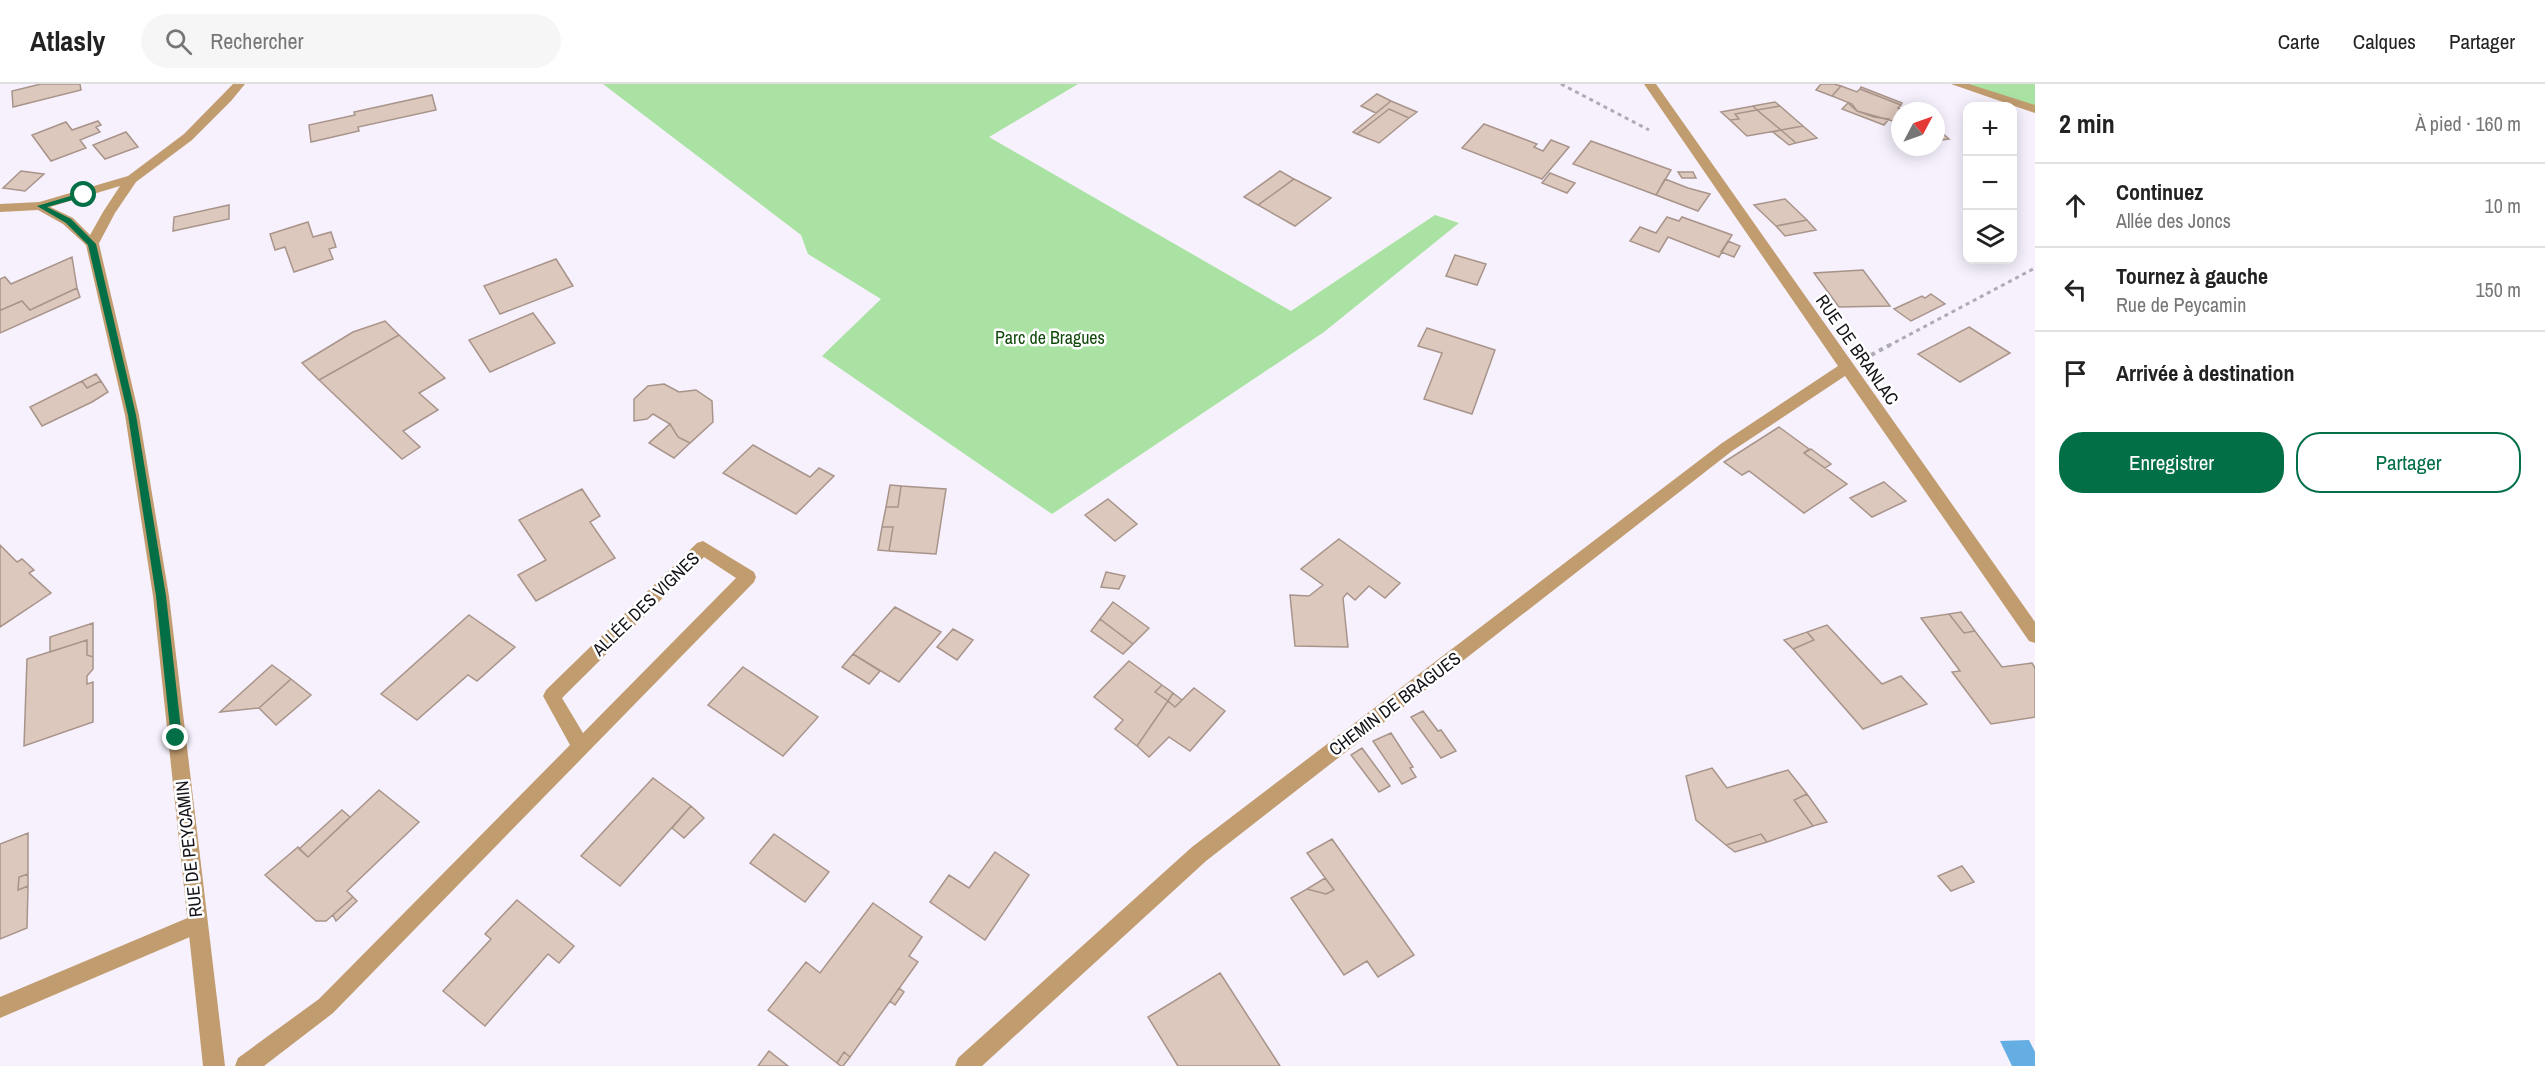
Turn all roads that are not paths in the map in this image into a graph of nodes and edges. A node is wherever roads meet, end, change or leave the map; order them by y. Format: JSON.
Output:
{"nodes":[{"id":1,"x":239,"y":84,"type":"edge"},
{"id":2,"x":1650,"y":84,"type":"edge"},
{"id":3,"x":1957,"y":84,"type":"edge"},
{"id":4,"x":2035,"y":109,"type":"edge"},
{"id":5,"x":132,"y":179,"type":"junction"},
{"id":6,"x":40,"y":206,"type":"junction"},
{"id":7,"x":0,"y":208,"type":"edge"},
{"id":8,"x":92,"y":244,"type":"junction"},
{"id":9,"x":1846,"y":368,"type":"junction"},
{"id":10,"x":2035,"y":636,"type":"edge"},
{"id":11,"x":581,"y":747,"type":"junction"},
{"id":12,"x":197,"y":924,"type":"junction"},
{"id":13,"x":0,"y":1008,"type":"edge"},
{"id":14,"x":214,"y":1066,"type":"edge"},
{"id":15,"x":246,"y":1066,"type":"edge"},
{"id":16,"x":966,"y":1066,"type":"edge"}],
"edges":[{"from":1,"to":5,"type":"street"},
{"from":2,"to":9,"type":"street","name":"RUE DE BRANLAC"},
{"from":3,"to":4,"type":"street"},
{"from":5,"to":6,"type":"street"},
{"from":5,"to":8,"type":"street"},
{"from":6,"to":7,"type":"street"},
{"from":6,"to":8,"type":"street"},
{"from":8,"to":12,"type":"street","name":"RUE DE PEYCAMIN"},
{"from":9,"to":10,"type":"street","name":"RUE DE BRANLAC"},
{"from":9,"to":16,"type":"street","name":"CHEMIN DE BRAGUES"},
{"from":11,"to":11,"type":"street","name":"ALLÉE DES VIGNES"},
{"from":11,"to":15,"type":"street","name":"ALLÉE DES VIGNES"},
{"from":12,"to":13,"type":"street"},
{"from":12,"to":14,"type":"street","name":"RUE DE PEYCAMIN"}]}
